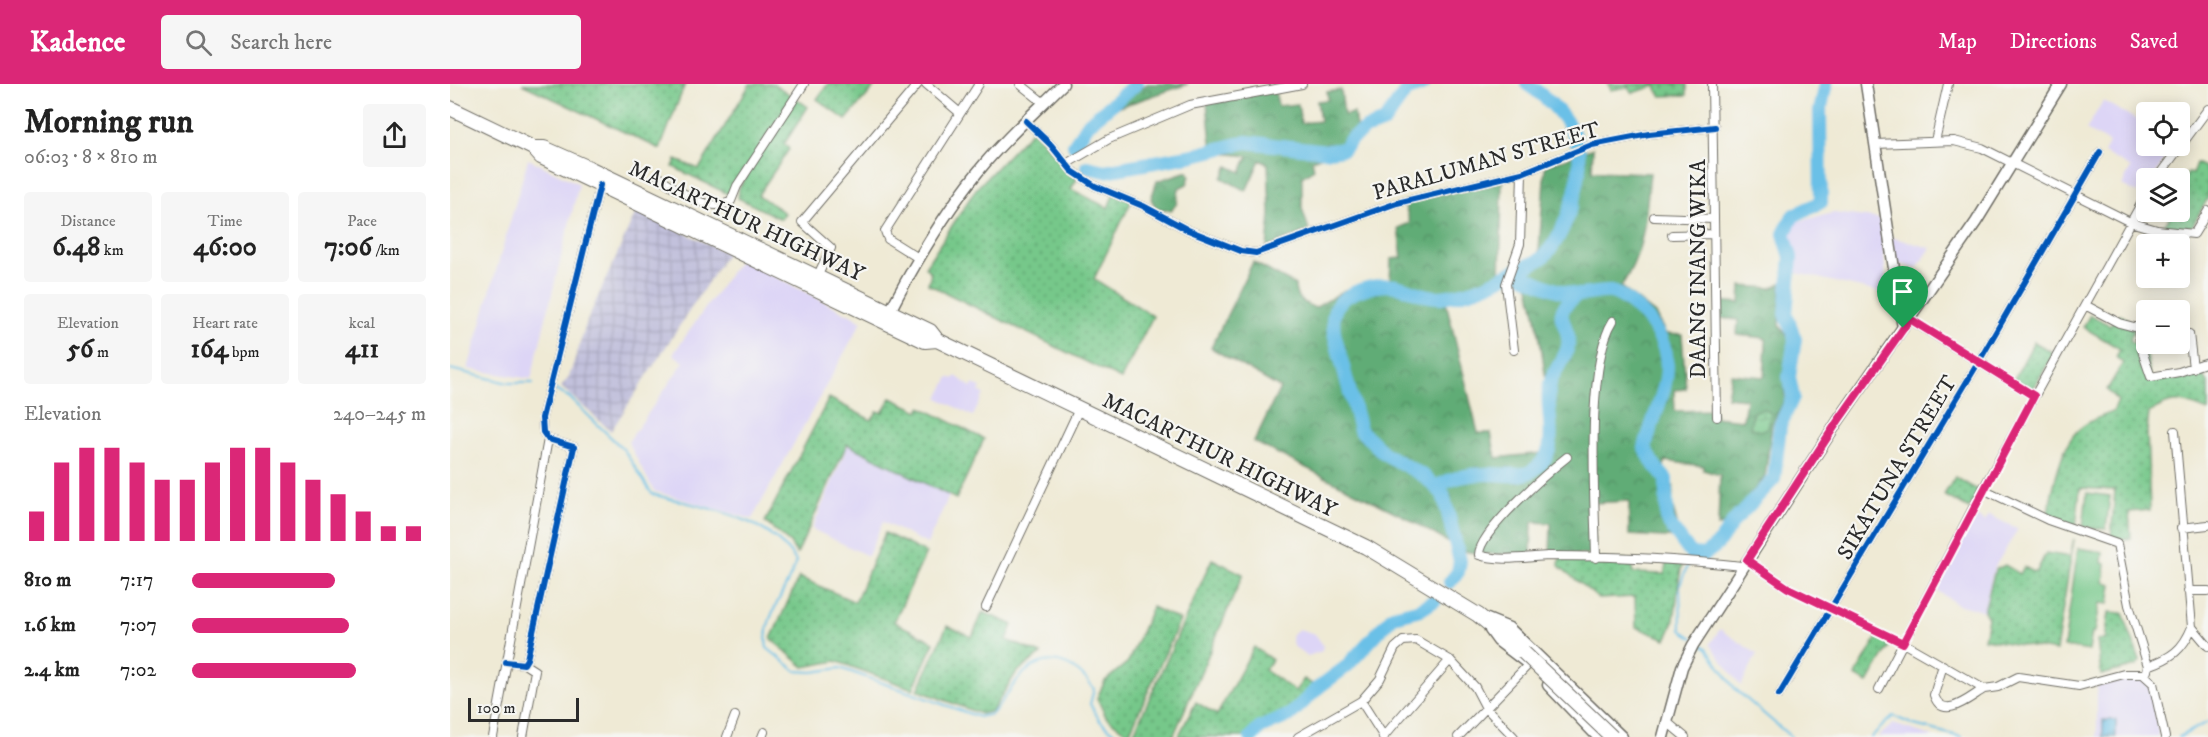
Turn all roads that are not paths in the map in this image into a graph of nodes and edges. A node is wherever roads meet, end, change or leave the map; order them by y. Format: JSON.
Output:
{"nodes":[{"id":1,"x":804,"y":84,"type":"edge"},
{"id":2,"x":918,"y":84,"type":"edge"},
{"id":3,"x":926,"y":84,"type":"edge"},
{"id":4,"x":979,"y":84,"type":"edge"},
{"id":5,"x":1020,"y":84,"type":"edge"},
{"id":6,"x":1063,"y":84,"type":"edge"},
{"id":7,"x":1302,"y":84,"type":"edge"},
{"id":8,"x":1712,"y":84,"type":"edge"},
{"id":9,"x":1866,"y":84,"type":"edge"},
{"id":10,"x":1948,"y":84,"type":"edge"},
{"id":11,"x":2061,"y":84,"type":"edge"},
{"id":12,"x":1044,"y":103,"type":"junction"},
{"id":13,"x":450,"y":108,"type":"edge"},
{"id":14,"x":2208,"y":109,"type":"edge"},
{"id":15,"x":960,"y":113,"type":"junction"},
{"id":16,"x":1026,"y":121,"type":"junction"},
{"id":17,"x":1715,"y":127,"type":"junction"},
{"id":18,"x":1935,"y":141,"type":"junction"},
{"id":19,"x":1875,"y":144,"type":"junction"},
{"id":20,"x":534,"y":148,"type":"junction"},
{"id":21,"x":2100,"y":153,"type":"dead end"},
{"id":22,"x":2012,"y":162,"type":"junction"},
{"id":23,"x":1066,"y":164,"type":"junction"},
{"id":24,"x":2164,"y":168,"type":"edge"},
{"id":25,"x":1522,"y":173,"type":"junction"},
{"id":26,"x":659,"y":177,"type":"dead end"},
{"id":27,"x":600,"y":185,"type":"junction"},
{"id":28,"x":2077,"y":193,"type":"junction"},
{"id":29,"x":2208,"y":210,"type":"edge"},
{"id":30,"x":2136,"y":212,"type":"edge"},
{"id":31,"x":1654,"y":217,"type":"dead end"},
{"id":32,"x":1714,"y":219,"type":"junction"},
{"id":33,"x":2130,"y":222,"type":"junction"},
{"id":34,"x":1714,"y":234,"type":"junction"},
{"id":35,"x":1672,"y":235,"type":"dead end"},
{"id":36,"x":920,"y":259,"type":"junction"},
{"id":37,"x":772,"y":261,"type":"junction"},
{"id":38,"x":817,"y":277,"type":"junction"},
{"id":39,"x":2085,"y":306,"type":"junction"},
{"id":40,"x":888,"y":317,"type":"junction"},
{"id":41,"x":1613,"y":321,"type":"dead end"},
{"id":42,"x":1906,"y":324,"type":"junction"},
{"id":43,"x":2190,"y":342,"type":"edge"},
{"id":44,"x":1514,"y":350,"type":"dead end"},
{"id":45,"x":2208,"y":362,"type":"edge"},
{"id":46,"x":1978,"y":363,"type":"junction"},
{"id":47,"x":2193,"y":368,"type":"junction"},
{"id":48,"x":2034,"y":396,"type":"junction"},
{"id":49,"x":1079,"y":409,"type":"junction"},
{"id":50,"x":1717,"y":417,"type":"dead end"},
{"id":51,"x":2175,"y":431,"type":"dead end"},
{"id":52,"x":548,"y":439,"type":"junction"},
{"id":53,"x":1567,"y":457,"type":"dead end"},
{"id":54,"x":1983,"y":489,"type":"junction"},
{"id":55,"x":2208,"y":525,"type":"edge"},
{"id":56,"x":2181,"y":528,"type":"junction"},
{"id":57,"x":1596,"y":558,"type":"junction"},
{"id":58,"x":1745,"y":563,"type":"junction"},
{"id":59,"x":2188,"y":591,"type":"junction"},
{"id":60,"x":2208,"y":591,"type":"edge"},
{"id":61,"x":986,"y":607,"type":"dead end"},
{"id":62,"x":1833,"y":609,"type":"junction"},
{"id":63,"x":1478,"y":615,"type":"junction"},
{"id":64,"x":2192,"y":627,"type":"junction"},
{"id":65,"x":1903,"y":643,"type":"junction"},
{"id":66,"x":2208,"y":646,"type":"edge"},
{"id":67,"x":1526,"y":658,"type":"junction"},
{"id":68,"x":1450,"y":660,"type":"junction"},
{"id":69,"x":506,"y":662,"type":"junction"},
{"id":70,"x":524,"y":664,"type":"junction"},
{"id":71,"x":1943,"y":665,"type":"junction"},
{"id":72,"x":2148,"y":666,"type":"junction"},
{"id":73,"x":2146,"y":676,"type":"junction"},
{"id":74,"x":1879,"y":689,"type":"dead end"},
{"id":75,"x":1984,"y":689,"type":"junction"},
{"id":76,"x":1779,"y":695,"type":"dead end"},
{"id":77,"x":1360,"y":701,"type":"junction"},
{"id":78,"x":1486,"y":708,"type":"junction"},
{"id":79,"x":735,"y":716,"type":"dead end"},
{"id":80,"x":1667,"y":722,"type":"junction"},
{"id":81,"x":493,"y":737,"type":"edge"},
{"id":82,"x":523,"y":737,"type":"edge"},
{"id":83,"x":727,"y":737,"type":"edge"},
{"id":84,"x":1298,"y":737,"type":"edge"},
{"id":85,"x":1384,"y":737,"type":"edge"},
{"id":86,"x":1458,"y":737,"type":"edge"},
{"id":87,"x":1514,"y":737,"type":"edge"},
{"id":88,"x":1599,"y":737,"type":"edge"},
{"id":89,"x":1612,"y":737,"type":"edge"},
{"id":90,"x":1622,"y":737,"type":"edge"},
{"id":91,"x":1663,"y":737,"type":"edge"},
{"id":92,"x":1685,"y":737,"type":"edge"},
{"id":93,"x":2165,"y":737,"type":"edge"}],
"edges":[{"from":1,"to":26,"type":"street"},
{"from":2,"to":38,"type":"street"},
{"from":3,"to":15,"type":"street"},
{"from":4,"to":15,"type":"street"},
{"from":5,"to":12,"type":"street"},
{"from":6,"to":12,"type":"main road"},
{"from":7,"to":23,"type":"street"},
{"from":8,"to":17,"type":"street","name":"DAANG INANG WIKA"},
{"from":9,"to":19,"type":"main road"},
{"from":10,"to":18,"type":"street"},
{"from":11,"to":22,"type":"main road"},
{"from":12,"to":16,"type":"main road"},
{"from":13,"to":20,"type":"highway","name":"MACARTHUR HIGHWAY"},
{"from":14,"to":24,"type":"street"},
{"from":15,"to":36,"type":"street"},
{"from":16,"to":23,"type":"street","name":"PARALUMAN STREET"},
{"from":16,"to":36,"type":"main road"},
{"from":17,"to":25,"type":"street","name":"PARALUMAN STREET"},
{"from":17,"to":32,"type":"street","name":"DAANG INANG WIKA"},
{"from":18,"to":19,"type":"street"},
{"from":18,"to":22,"type":"street"},
{"from":19,"to":42,"type":"main road"},
{"from":20,"to":27,"type":"highway","name":"MACARTHUR HIGHWAY"},
{"from":20,"to":37,"type":"highway","name":"MACARTHUR HIGHWAY"},
{"from":21,"to":28,"type":"street","name":"SIKATUNA STREET"},
{"from":22,"to":28,"type":"street"},
{"from":22,"to":42,"type":"main road"},
{"from":23,"to":25,"type":"street","name":"PARALUMAN STREET"},
{"from":25,"to":44,"type":"street"},
{"from":27,"to":37,"type":"highway","name":"MACARTHUR HIGHWAY"},
{"from":27,"to":52,"type":"street"},
{"from":28,"to":33,"type":"street"},
{"from":28,"to":46,"type":"street","name":"SIKATUNA STREET"},
{"from":29,"to":33,"type":"street"},
{"from":30,"to":33,"type":"street"},
{"from":31,"to":32,"type":"street"},
{"from":32,"to":34,"type":"street","name":"DAANG INANG WIKA"},
{"from":33,"to":39,"type":"street"},
{"from":34,"to":35,"type":"street"},
{"from":34,"to":50,"type":"street","name":"DAANG INANG WIKA"},
{"from":36,"to":40,"type":"main road"},
{"from":37,"to":38,"type":"highway","name":"MACARTHUR HIGHWAY"},
{"from":37,"to":40,"type":"highway","name":"MACARTHUR HIGHWAY"},
{"from":38,"to":40,"type":"highway","name":"MACARTHUR HIGHWAY"},
{"from":39,"to":47,"type":"street"},
{"from":39,"to":48,"type":"street"},
{"from":40,"to":49,"type":"highway","name":"MACARTHUR HIGHWAY"},
{"from":41,"to":57,"type":"street"},
{"from":42,"to":46,"type":"street"},
{"from":42,"to":58,"type":"main road"},
{"from":43,"to":47,"type":"street"},
{"from":45,"to":47,"type":"street"},
{"from":46,"to":48,"type":"street"},
{"from":46,"to":62,"type":"street","name":"SIKATUNA STREET"},
{"from":48,"to":54,"type":"street"},
{"from":49,"to":61,"type":"street"},
{"from":49,"to":63,"type":"highway","name":"MACARTHUR HIGHWAY"},
{"from":51,"to":56,"type":"street"},
{"from":52,"to":69,"type":"street"},
{"from":52,"to":70,"type":"street"},
{"from":53,"to":57,"type":"street"},
{"from":54,"to":65,"type":"street"},
{"from":54,"to":72,"type":"street"},
{"from":55,"to":56,"type":"street"},
{"from":56,"to":59,"type":"street"},
{"from":57,"to":58,"type":"street"},
{"from":58,"to":62,"type":"street"},
{"from":58,"to":80,"type":"main road"},
{"from":59,"to":60,"type":"street"},
{"from":59,"to":64,"type":"street"},
{"from":62,"to":65,"type":"street"},
{"from":62,"to":76,"type":"street","name":"SIKATUNA STREET"},
{"from":63,"to":67,"type":"highway","name":"MACARTHUR HIGHWAY"},
{"from":63,"to":90,"type":"main road","name":"MACARTHUR HIGHWAY"},
{"from":64,"to":66,"type":"street"},
{"from":64,"to":72,"type":"street"},
{"from":65,"to":71,"type":"street"},
{"from":65,"to":74,"type":"street"},
{"from":67,"to":78,"type":"street"},
{"from":67,"to":88,"type":"main road","name":"MACARTHUR HIGHWAY"},
{"from":67,"to":89,"type":"highway","name":"MACARTHUR HIGHWAY","bridge":true},
{"from":68,"to":77,"type":"street"},
{"from":68,"to":78,"type":"street"},
{"from":68,"to":85,"type":"street"},
{"from":69,"to":70,"type":"street"},
{"from":69,"to":81,"type":"street"},
{"from":70,"to":82,"type":"street"},
{"from":71,"to":75,"type":"street"},
{"from":71,"to":75,"type":"street"},
{"from":72,"to":73,"type":"street"},
{"from":73,"to":75,"type":"street"},
{"from":73,"to":93,"type":"street"},
{"from":77,"to":84,"type":"street"},
{"from":77,"to":85,"type":"street"},
{"from":78,"to":86,"type":"street"},
{"from":78,"to":87,"type":"street"},
{"from":79,"to":83,"type":"street"},
{"from":80,"to":91,"type":"main road"},
{"from":80,"to":92,"type":"street"}]}
